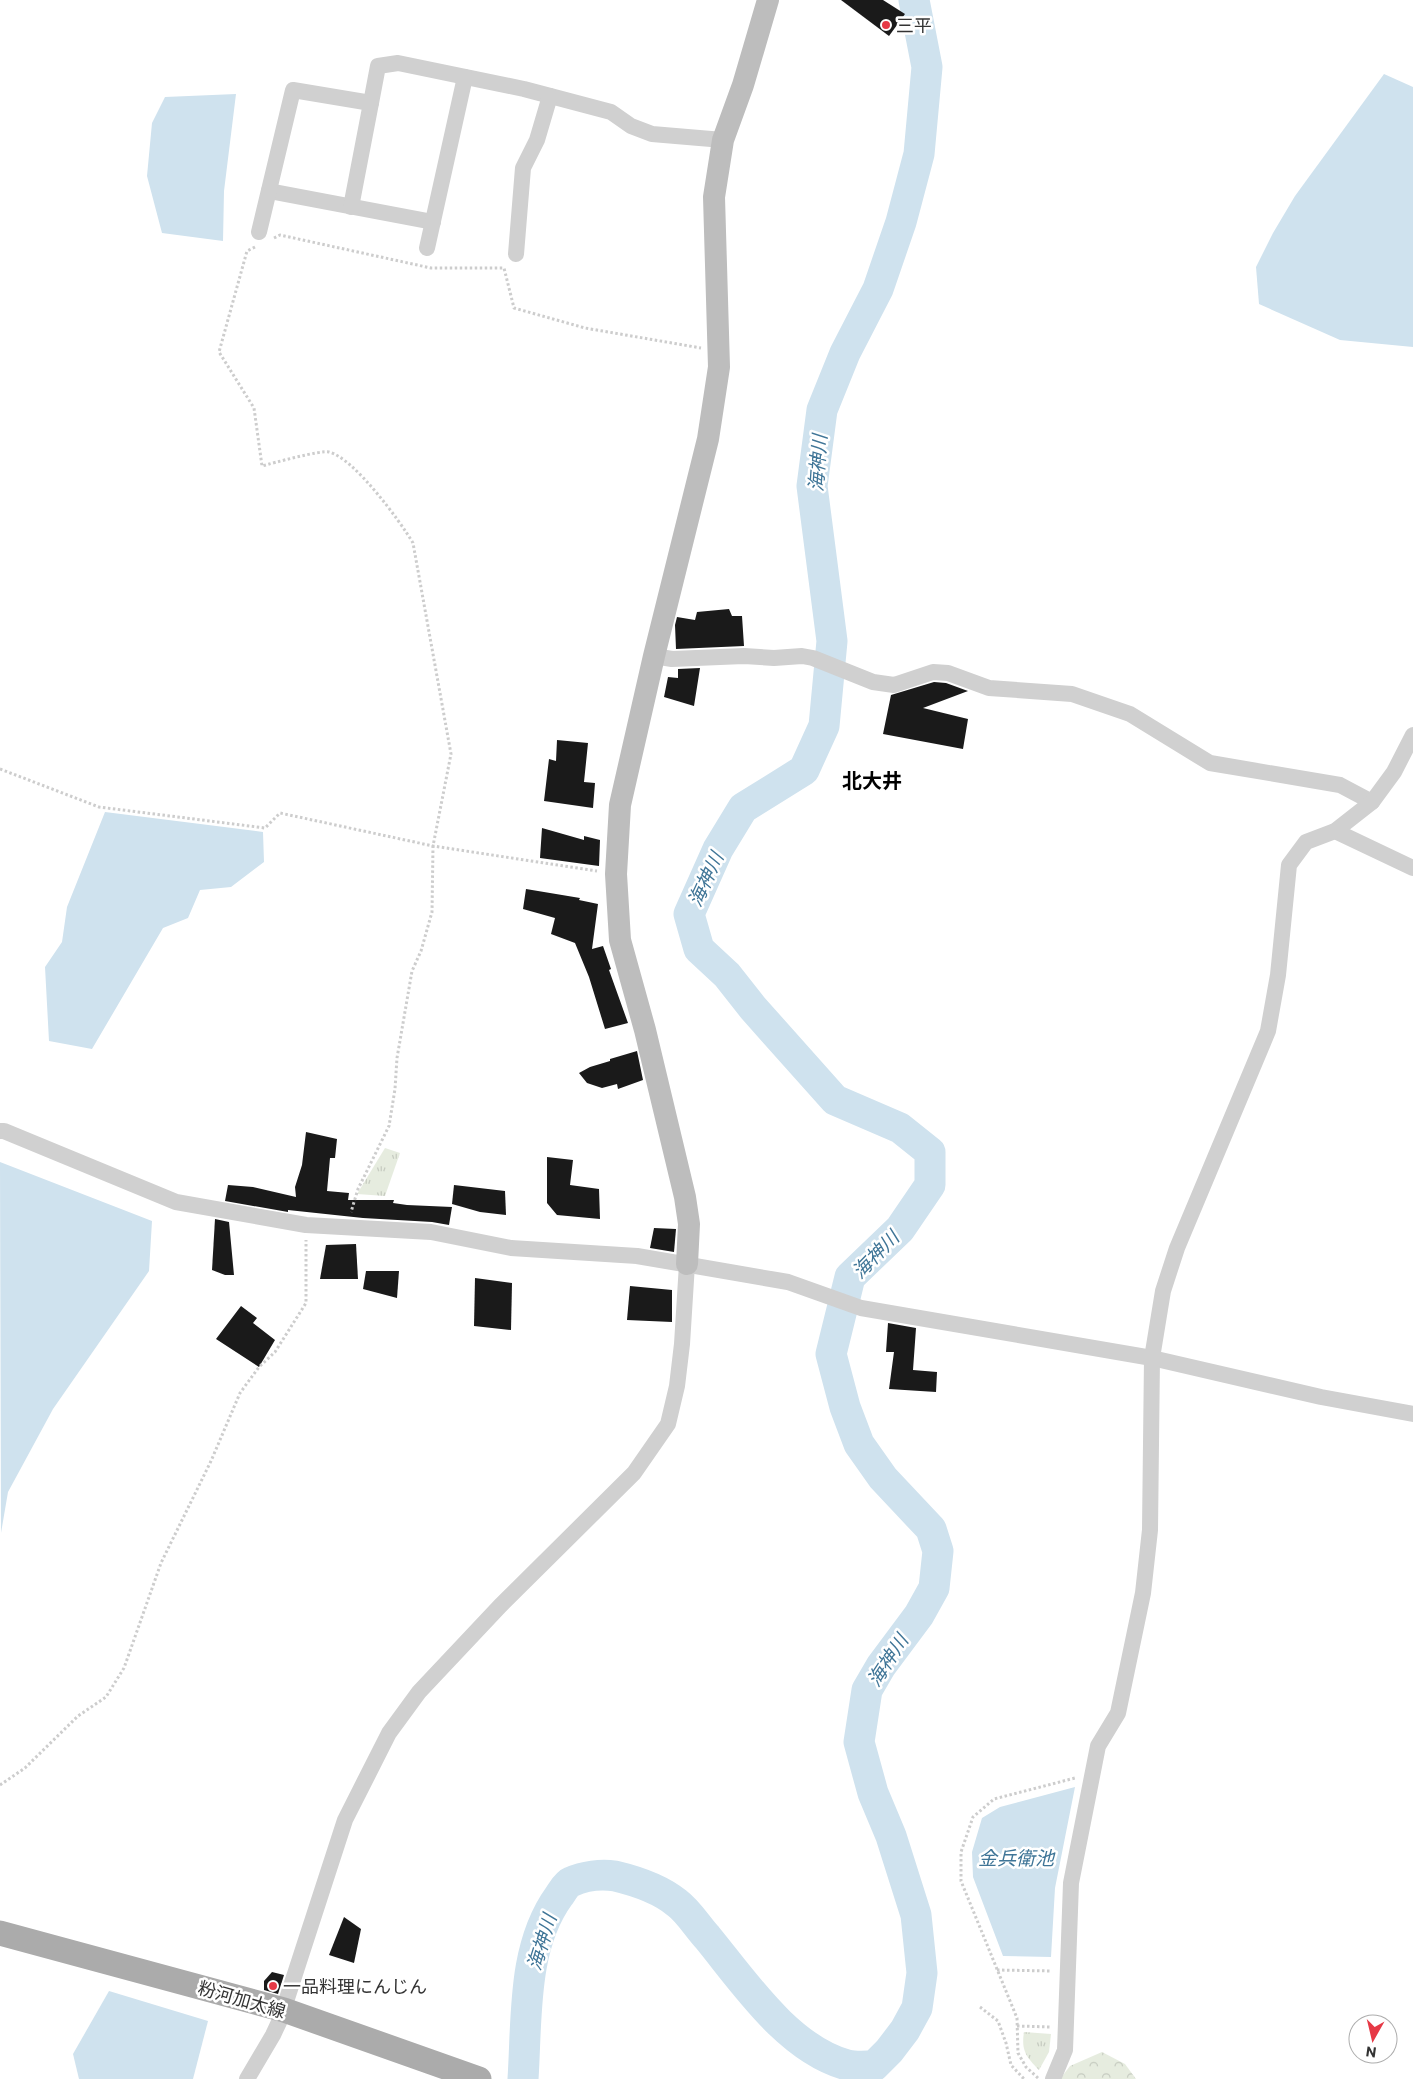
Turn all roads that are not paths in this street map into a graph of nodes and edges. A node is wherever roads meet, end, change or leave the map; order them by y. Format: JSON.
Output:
{"nodes":[{"id":1,"x":762,"y":5,"type":"edge"},
{"id":2,"x":465,"y":77,"type":"junction"},
{"id":3,"x":550,"y":96,"type":"junction"},
{"id":4,"x":371,"y":103,"type":"junction"},
{"id":5,"x":723,"y":140,"type":"junction"},
{"id":6,"x":269,"y":191,"type":"junction"},
{"id":7,"x":351,"y":207,"type":"junction"},
{"id":8,"x":433,"y":222,"type":"junction"},
{"id":9,"x":265,"y":238,"type":"road end"},
{"id":10,"x":427,"y":248,"type":"dead end"},
{"id":11,"x":516,"y":254,"type":"dead end"},
{"id":12,"x":654,"y":656,"type":"junction"},
{"id":13,"x":1413,"y":735,"type":"edge"},
{"id":14,"x":1372,"y":802,"type":"junction"},
{"id":15,"x":1334,"y":831,"type":"junction"},
{"id":16,"x":1413,"y":868,"type":"edge"},
{"id":17,"x":0,"y":1131,"type":"edge"},
{"id":18,"x":687,"y":1264,"type":"junction"},
{"id":19,"x":1152,"y":1358,"type":"junction"},
{"id":20,"x":1413,"y":1414,"type":"edge"},
{"id":21,"x":0,"y":1933,"type":"edge"},
{"id":22,"x":284,"y":2010,"type":"junction"},
{"id":23,"x":1046,"y":2078,"type":"edge"},
{"id":24,"x":247,"y":2079,"type":"edge"},
{"id":25,"x":479,"y":2079,"type":"edge"}],
"edges":[{"from":1,"to":5,"type":"street"},
{"from":2,"to":3,"type":"street"},
{"from":2,"to":4,"type":"street"},
{"from":2,"to":8,"type":"street"},
{"from":3,"to":5,"type":"street"},
{"from":3,"to":11,"type":"street"},
{"from":4,"to":6,"type":"street"},
{"from":4,"to":7,"type":"street"},
{"from":5,"to":12,"type":"street"},
{"from":6,"to":7,"type":"street"},
{"from":6,"to":9,"type":"street"},
{"from":7,"to":8,"type":"street"},
{"from":8,"to":10,"type":"street"},
{"from":12,"to":14,"type":"street"},
{"from":12,"to":18,"type":"street"},
{"from":13,"to":14,"type":"street"},
{"from":14,"to":15,"type":"street"},
{"from":15,"to":16,"type":"street"},
{"from":15,"to":19,"type":"street"},
{"from":17,"to":18,"type":"street"},
{"from":18,"to":19,"type":"street"},
{"from":18,"to":22,"type":"street"},
{"from":19,"to":20,"type":"street"},
{"from":19,"to":23,"type":"street"},
{"from":21,"to":22,"type":"main road","name":"粉河加太線"},
{"from":22,"to":24,"type":"street"},
{"from":22,"to":25,"type":"main road","name":"粉河加太線"}]}
